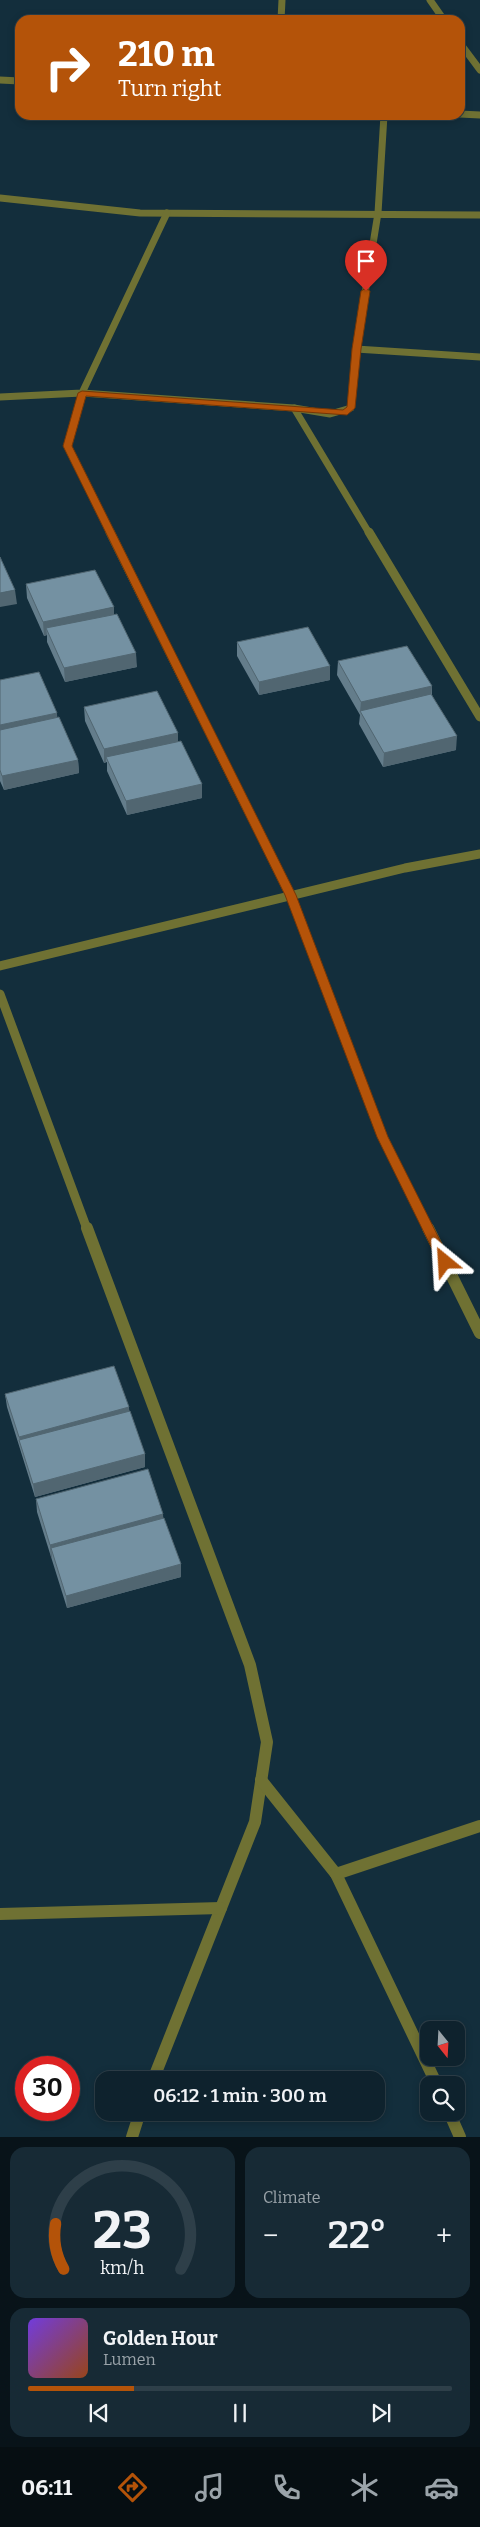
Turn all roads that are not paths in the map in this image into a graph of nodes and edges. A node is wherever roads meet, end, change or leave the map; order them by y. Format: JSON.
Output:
{"nodes":[{"id":1,"x":282,"y":0,"type":"edge"},
{"id":2,"x":430,"y":0,"type":"edge"},
{"id":3,"x":281,"y":15,"type":"edge"},
{"id":4,"x":440,"y":15,"type":"edge"},
{"id":5,"x":465,"y":50,"type":"edge"},
{"id":6,"x":479,"y":69,"type":"edge"},
{"id":7,"x":0,"y":80,"type":"edge"},
{"id":8,"x":15,"y":82,"type":"edge"},
{"id":9,"x":465,"y":114,"type":"edge"},
{"id":10,"x":480,"y":115,"type":"edge"},
{"id":11,"x":384,"y":120,"type":"edge"},
{"id":12,"x":0,"y":198,"type":"edge"},
{"id":13,"x":167,"y":213,"type":"junction"},
{"id":14,"x":378,"y":213,"type":"junction"},
{"id":15,"x":480,"y":216,"type":"edge"},
{"id":16,"x":356,"y":349,"type":"junction"},
{"id":17,"x":480,"y":357,"type":"edge"},
{"id":18,"x":82,"y":393,"type":"junction"},
{"id":19,"x":0,"y":397,"type":"edge"},
{"id":20,"x":294,"y":408,"type":"junction"},
{"id":21,"x":480,"y":717,"type":"edge"},
{"id":22,"x":480,"y":854,"type":"edge"},
{"id":23,"x":290,"y":895,"type":"junction"},
{"id":24,"x":0,"y":966,"type":"edge"},
{"id":25,"x":0,"y":994,"type":"edge"},
{"id":26,"x":480,"y":1333,"type":"edge"},
{"id":27,"x":261,"y":1780,"type":"junction"},
{"id":28,"x":480,"y":1826,"type":"edge"},
{"id":29,"x":336,"y":1874,"type":"junction"},
{"id":30,"x":221,"y":1908,"type":"junction"},
{"id":31,"x":0,"y":1914,"type":"edge"},
{"id":32,"x":157,"y":2071,"type":"edge"},
{"id":33,"x":432,"y":2076,"type":"edge"},
{"id":34,"x":137,"y":2121,"type":"edge"},
{"id":35,"x":453,"y":2121,"type":"edge"},
{"id":36,"x":132,"y":2137,"type":"edge"},
{"id":37,"x":460,"y":2137,"type":"edge"}],
"edges":[{"from":1,"to":3,"type":"street"},
{"from":2,"to":4,"type":"street"},
{"from":5,"to":6,"type":"street"},
{"from":7,"to":8,"type":"street"},
{"from":9,"to":10,"type":"street"},
{"from":11,"to":14,"type":"street"},
{"from":12,"to":13,"type":"street"},
{"from":13,"to":14,"type":"street"},
{"from":13,"to":18,"type":"street"},
{"from":14,"to":15,"type":"street"},
{"from":14,"to":16,"type":"street"},
{"from":16,"to":17,"type":"street"},
{"from":16,"to":20,"type":"street"},
{"from":18,"to":19,"type":"street"},
{"from":18,"to":20,"type":"street"},
{"from":18,"to":23,"type":"street"},
{"from":20,"to":21,"type":"street"},
{"from":22,"to":23,"type":"street"},
{"from":23,"to":24,"type":"street"},
{"from":23,"to":26,"type":"street"},
{"from":25,"to":27,"type":"street"},
{"from":27,"to":29,"type":"street"},
{"from":27,"to":30,"type":"street"},
{"from":28,"to":29,"type":"street"},
{"from":29,"to":33,"type":"street"},
{"from":30,"to":31,"type":"street"},
{"from":30,"to":32,"type":"street"},
{"from":34,"to":36,"type":"street"},
{"from":35,"to":37,"type":"street"}]}
